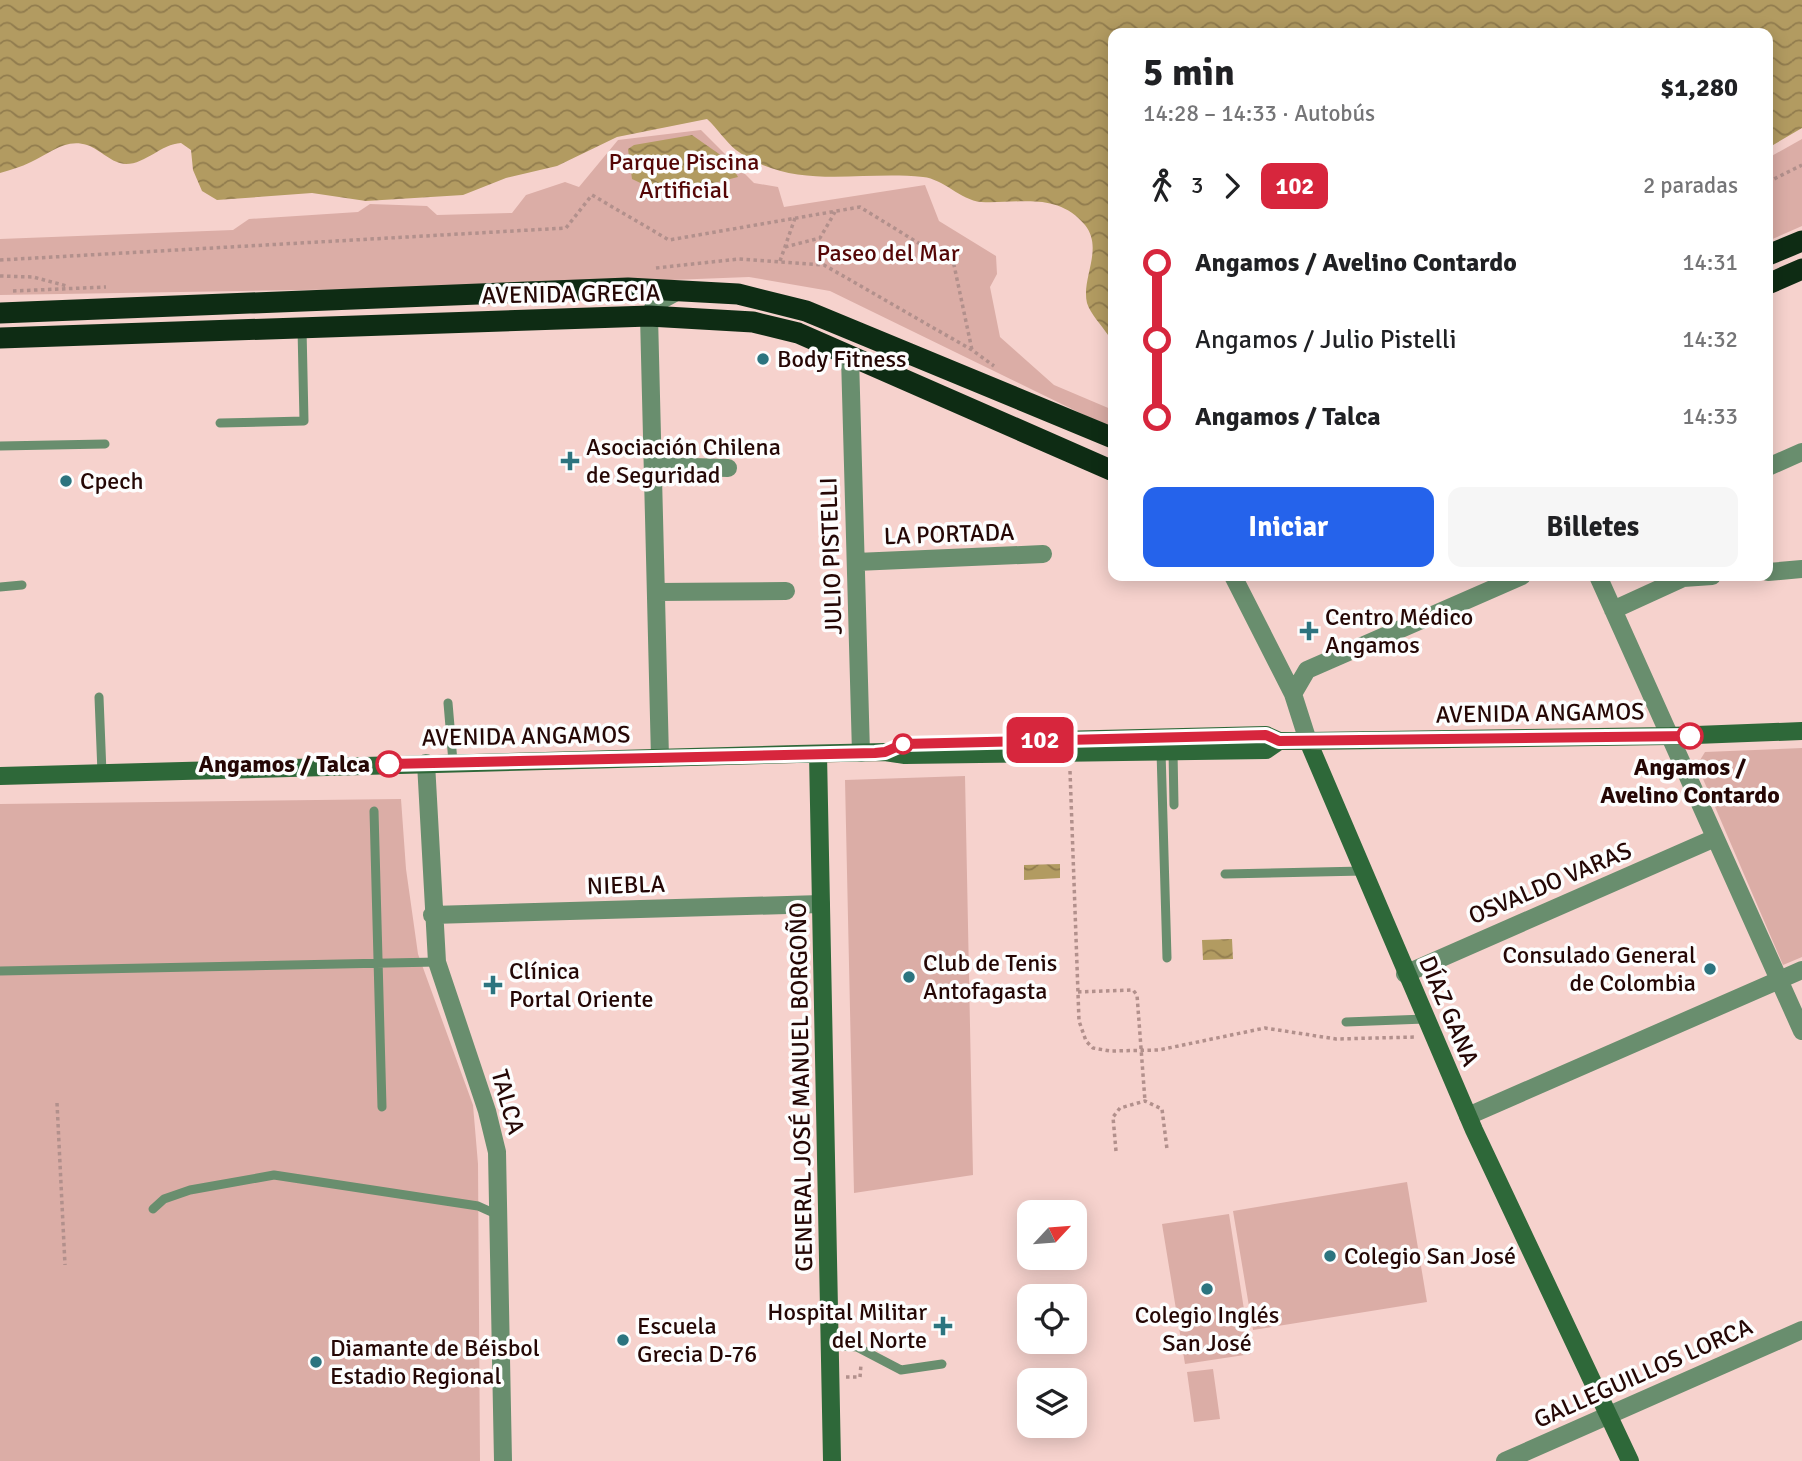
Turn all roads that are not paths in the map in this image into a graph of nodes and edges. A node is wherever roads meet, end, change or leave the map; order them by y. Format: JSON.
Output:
{"nodes":[{"id":1,"x":1802,"y":240,"type":"edge"},
{"id":2,"x":1773,"y":254,"type":"edge"},
{"id":3,"x":1802,"y":269,"type":"edge"},
{"id":4,"x":1773,"y":282,"type":"edge"},
{"id":5,"x":684,"y":289,"type":"junction"},
{"id":6,"x":0,"y":313,"type":"edge"},
{"id":7,"x":649,"y":316,"type":"junction"},
{"id":8,"x":302,"y":328,"type":"junction"},
{"id":9,"x":0,"y":338,"type":"edge"},
{"id":10,"x":850,"y":357,"type":"junction"},
{"id":11,"x":220,"y":423,"type":"dead end"},
{"id":12,"x":1108,"y":436,"type":"edge"},
{"id":13,"x":105,"y":444,"type":"dead end"},
{"id":14,"x":0,"y":446,"type":"edge"},
{"id":15,"x":1802,"y":452,"type":"edge"},
{"id":16,"x":1773,"y":465,"type":"edge"},
{"id":17,"x":656,"y":466,"type":"junction"},
{"id":18,"x":728,"y":468,"type":"dead end"},
{"id":19,"x":1108,"y":469,"type":"edge"},
{"id":20,"x":1043,"y":554,"type":"dead end"},
{"id":21,"x":856,"y":562,"type":"junction"},
{"id":22,"x":1802,"y":569,"type":"edge"},
{"id":23,"x":1773,"y":572,"type":"edge"},
{"id":24,"x":1236,"y":581,"type":"edge"},
{"id":25,"x":1511,"y":581,"type":"edge"},
{"id":26,"x":1600,"y":581,"type":"edge"},
{"id":27,"x":1676,"y":581,"type":"edge"},
{"id":28,"x":22,"y":585,"type":"dead end"},
{"id":29,"x":0,"y":587,"type":"edge"},
{"id":30,"x":786,"y":591,"type":"dead end"},
{"id":31,"x":656,"y":592,"type":"junction"},
{"id":32,"x":1613,"y":610,"type":"junction"},
{"id":33,"x":1293,"y":694,"type":"junction"},
{"id":34,"x":99,"y":697,"type":"dead end"},
{"id":35,"x":448,"y":703,"type":"dead end"},
{"id":36,"x":1802,"y":731,"type":"edge"},
{"id":37,"x":1670,"y":736,"type":"junction"},
{"id":38,"x":1279,"y":741,"type":"junction"},
{"id":39,"x":1308,"y":741,"type":"junction"},
{"id":40,"x":1167,"y":751,"type":"junction"},
{"id":41,"x":885,"y":752,"type":"junction"},
{"id":42,"x":861,"y":753,"type":"junction"},
{"id":43,"x":818,"y":754,"type":"junction"},
{"id":44,"x":660,"y":758,"type":"junction"},
{"id":45,"x":453,"y":762,"type":"junction"},
{"id":46,"x":426,"y":763,"type":"junction"},
{"id":47,"x":102,"y":772,"type":"junction"},
{"id":48,"x":0,"y":776,"type":"edge"},
{"id":49,"x":1174,"y":805,"type":"dead end"},
{"id":50,"x":374,"y":811,"type":"dead end"},
{"id":51,"x":1715,"y":838,"type":"junction"},
{"id":52,"x":1366,"y":871,"type":"junction"},
{"id":53,"x":1226,"y":874,"type":"dead end"},
{"id":54,"x":821,"y":904,"type":"junction"},
{"id":55,"x":432,"y":915,"type":"junction"},
{"id":56,"x":1167,"y":958,"type":"dead end"},
{"id":57,"x":437,"y":962,"type":"junction"},
{"id":58,"x":378,"y":963,"type":"junction"},
{"id":59,"x":1802,"y":970,"type":"edge"},
{"id":60,"x":0,"y":971,"type":"edge"},
{"id":61,"x":1405,"y":974,"type":"junction"},
{"id":62,"x":1779,"y":980,"type":"junction"},
{"id":63,"x":1425,"y":1019,"type":"junction"},
{"id":64,"x":1346,"y":1022,"type":"dead end"},
{"id":65,"x":1802,"y":1031,"type":"edge"},
{"id":66,"x":382,"y":1107,"type":"dead end"},
{"id":67,"x":1468,"y":1116,"type":"junction"},
{"id":68,"x":153,"y":1209,"type":"dead end"},
{"id":69,"x":498,"y":1215,"type":"junction"},
{"id":70,"x":1802,"y":1330,"type":"edge"},
{"id":71,"x":830,"y":1345,"type":"junction"},
{"id":72,"x":942,"y":1364,"type":"dead end"},
{"id":73,"x":1609,"y":1415,"type":"junction"},
{"id":74,"x":503,"y":1461,"type":"edge"},
{"id":75,"x":832,"y":1461,"type":"edge"},
{"id":76,"x":1505,"y":1461,"type":"edge"},
{"id":77,"x":1630,"y":1461,"type":"edge"}],
"edges":[{"from":1,"to":2,"type":"highway"},
{"from":3,"to":4,"type":"highway"},
{"from":5,"to":6,"type":"highway","name":"AVENIDA GRECIA"},
{"from":5,"to":7,"type":"street"},
{"from":5,"to":12,"type":"highway","name":"AVENIDA GRECIA"},
{"from":7,"to":8,"type":"highway","name":"AVENIDA GRECIA"},
{"from":7,"to":10,"type":"highway","name":"AVENIDA GRECIA"},
{"from":7,"to":17,"type":"street"},
{"from":8,"to":9,"type":"highway","name":"AVENIDA GRECIA"},
{"from":8,"to":11,"type":"lane"},
{"from":10,"to":19,"type":"highway","name":"AVENIDA GRECIA"},
{"from":10,"to":21,"type":"street","name":"JULIO PISTELLI"},
{"from":13,"to":14,"type":"lane"},
{"from":15,"to":16,"type":"street"},
{"from":17,"to":18,"type":"street"},
{"from":17,"to":31,"type":"street"},
{"from":20,"to":21,"type":"street","name":"LA PORTADA"},
{"from":21,"to":42,"type":"street","name":"JULIO PISTELLI"},
{"from":22,"to":23,"type":"street"},
{"from":24,"to":33,"type":"street","name":"DÍAZ GANA"},
{"from":25,"to":33,"type":"street"},
{"from":26,"to":32,"type":"street"},
{"from":27,"to":32,"type":"street"},
{"from":28,"to":29,"type":"lane"},
{"from":30,"to":31,"type":"street"},
{"from":31,"to":44,"type":"street"},
{"from":32,"to":37,"type":"street"},
{"from":33,"to":39,"type":"street","name":"DÍAZ GANA"},
{"from":34,"to":47,"type":"lane"},
{"from":35,"to":45,"type":"lane"},
{"from":36,"to":37,"type":"main road","name":"AVENIDA ANGAMOS"},
{"from":37,"to":39,"type":"main road","name":"AVENIDA ANGAMOS"},
{"from":37,"to":51,"type":"street"},
{"from":38,"to":39,"type":"main road","name":"AVENIDA ANGAMOS"},
{"from":38,"to":40,"type":"main road","name":"AVENIDA ANGAMOS"},
{"from":38,"to":41,"type":"main road","name":"AVENIDA ANGAMOS"},
{"from":39,"to":52,"type":"main road","name":"DÍAZ GANA"},
{"from":40,"to":41,"type":"main road","name":"AVENIDA ANGAMOS"},
{"from":40,"to":49,"type":"lane"},
{"from":40,"to":56,"type":"lane"},
{"from":41,"to":42,"type":"main road","name":"AVENIDA ANGAMOS"},
{"from":42,"to":43,"type":"main road","name":"AVENIDA ANGAMOS"},
{"from":43,"to":44,"type":"main road","name":"AVENIDA ANGAMOS"},
{"from":43,"to":54,"type":"main road","name":"GENERAL JOSÉ MANUEL BORGOÑO"},
{"from":44,"to":45,"type":"main road","name":"AVENIDA ANGAMOS"},
{"from":45,"to":46,"type":"main road","name":"AVENIDA ANGAMOS"},
{"from":46,"to":47,"type":"main road","name":"AVENIDA ANGAMOS"},
{"from":46,"to":55,"type":"street","name":"TALCA"},
{"from":47,"to":48,"type":"main road","name":"AVENIDA ANGAMOS"},
{"from":50,"to":58,"type":"lane"},
{"from":51,"to":61,"type":"street","name":"OSVALDO VARAS"},
{"from":51,"to":62,"type":"street"},
{"from":52,"to":53,"type":"lane"},
{"from":52,"to":61,"type":"main road","name":"DÍAZ GANA"},
{"from":54,"to":55,"type":"street","name":"NIEBLA"},
{"from":54,"to":71,"type":"main road","name":"GENERAL JOSÉ MANUEL BORGOÑO"},
{"from":55,"to":57,"type":"street","name":"TALCA"},
{"from":57,"to":58,"type":"lane"},
{"from":57,"to":69,"type":"street","name":"TALCA"},
{"from":58,"to":60,"type":"lane"},
{"from":58,"to":66,"type":"lane"},
{"from":59,"to":62,"type":"street"},
{"from":61,"to":63,"type":"main road","name":"DÍAZ GANA"},
{"from":62,"to":65,"type":"street"},
{"from":62,"to":67,"type":"street"},
{"from":63,"to":64,"type":"lane"},
{"from":63,"to":67,"type":"main road","name":"DÍAZ GANA"},
{"from":67,"to":73,"type":"main road","name":"DÍAZ GANA"},
{"from":68,"to":69,"type":"lane"},
{"from":69,"to":74,"type":"street","name":"TALCA"},
{"from":70,"to":73,"type":"street","name":"GALLEGUILLOS LORCA"},
{"from":71,"to":72,"type":"lane"},
{"from":71,"to":75,"type":"main road","name":"GENERAL JOSÉ MANUEL BORGOÑO"},
{"from":73,"to":76,"type":"street","name":"GALLEGUILLOS LORCA"},
{"from":73,"to":77,"type":"main road","name":"DÍAZ GANA"}]}
